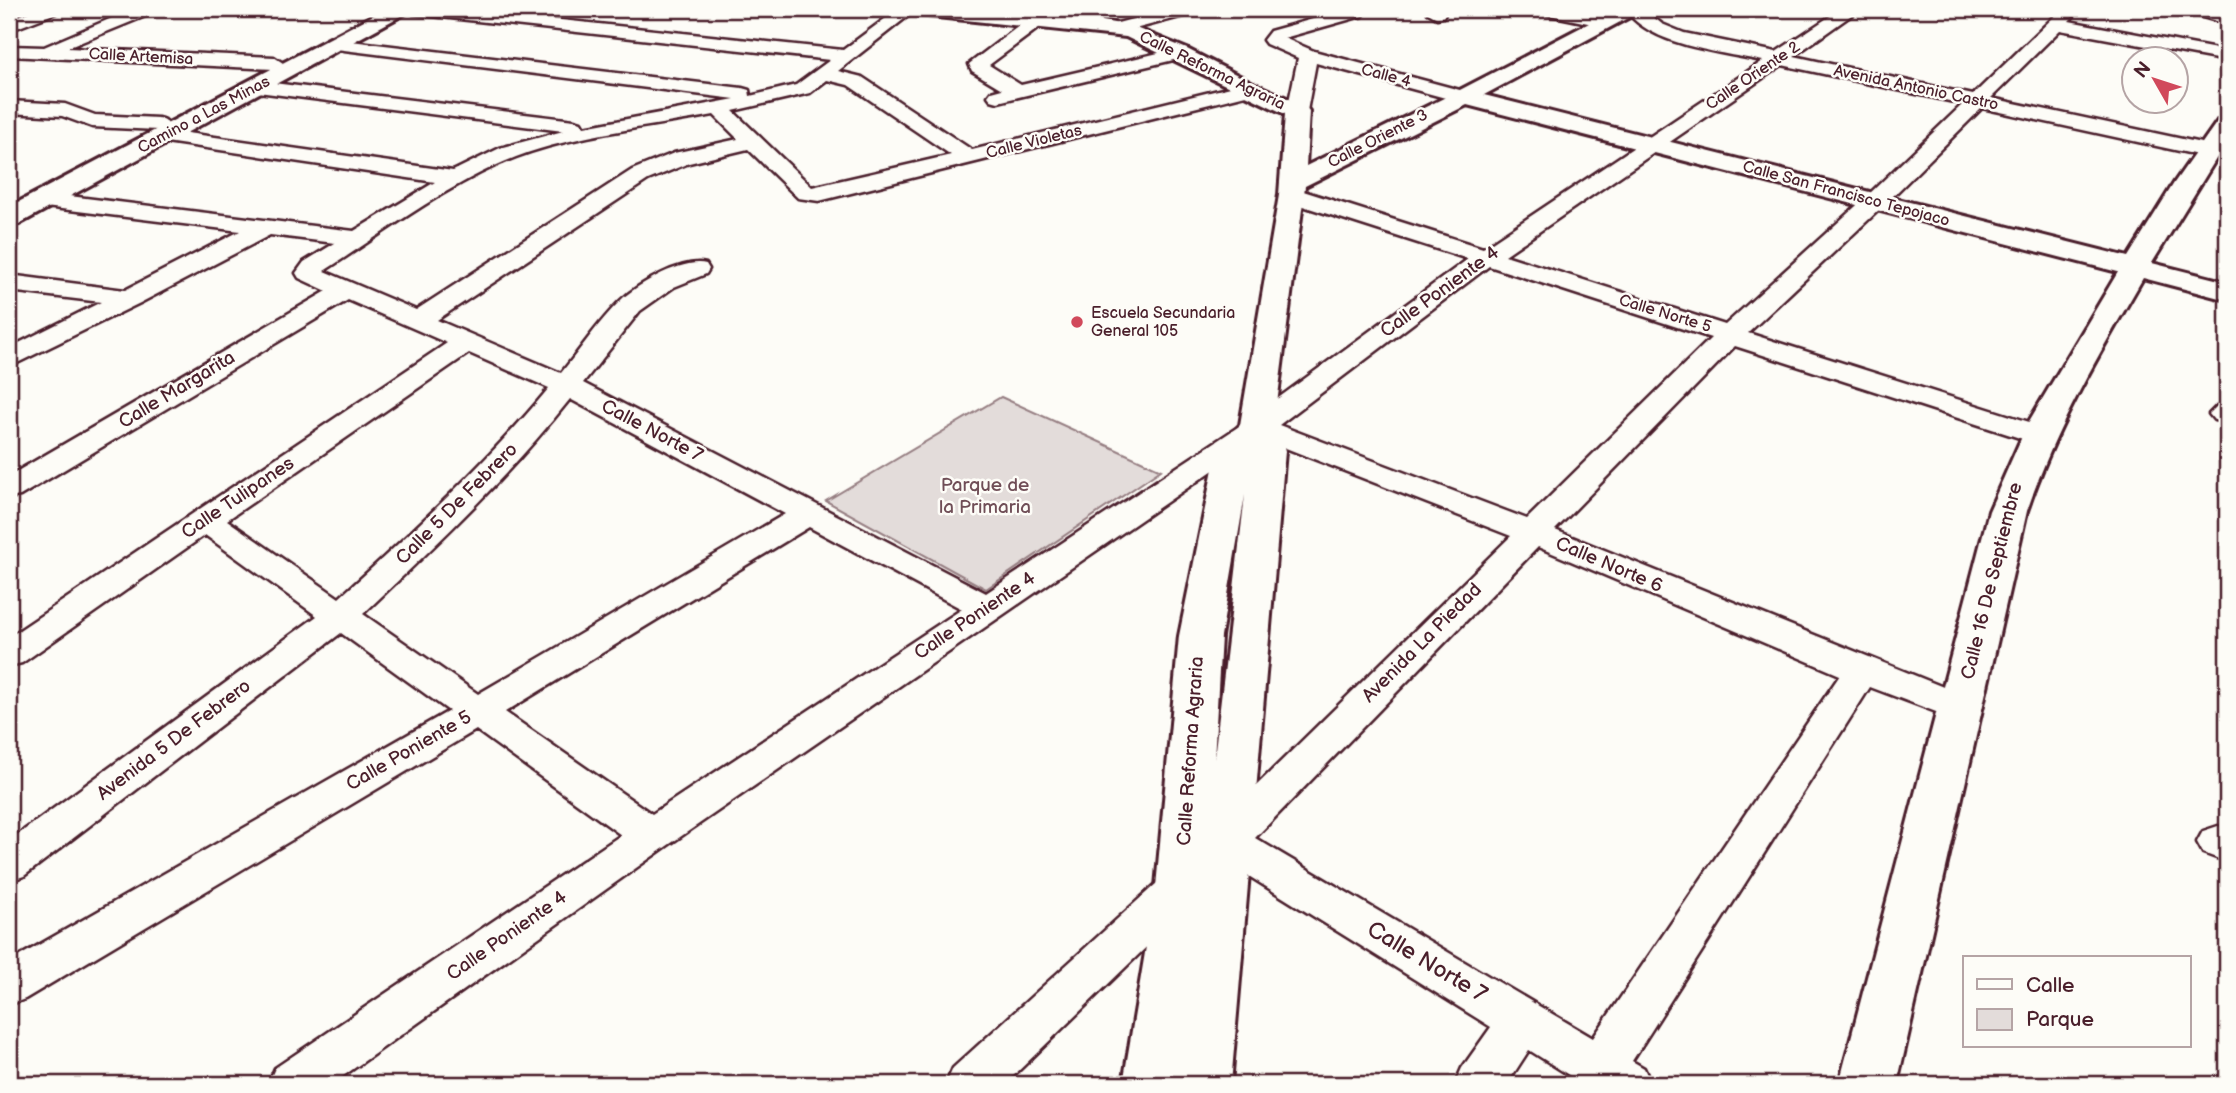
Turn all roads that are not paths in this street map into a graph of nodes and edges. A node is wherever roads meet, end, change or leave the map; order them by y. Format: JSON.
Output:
{"nodes":[{"id":1,"x":50,"y":9,"type":"edge"},
{"id":2,"x":147,"y":9,"type":"edge"},
{"id":3,"x":376,"y":9,"type":"edge"},
{"id":4,"x":398,"y":9,"type":"edge"},
{"id":5,"x":413,"y":9,"type":"edge"},
{"id":6,"x":909,"y":9,"type":"edge"},
{"id":7,"x":918,"y":9,"type":"edge"},
{"id":8,"x":1189,"y":9,"type":"edge"},
{"id":9,"x":1546,"y":9,"type":"edge"},
{"id":10,"x":1631,"y":9,"type":"edge"},
{"id":11,"x":1852,"y":9,"type":"edge"},
{"id":12,"x":2072,"y":9,"type":"edge"},
{"id":13,"x":2195,"y":9,"type":"edge"},
{"id":14,"x":973,"y":11,"type":"edge"},
{"id":15,"x":1356,"y":12,"type":"dead end"},
{"id":16,"x":2227,"y":19,"type":"edge"},
{"id":17,"x":1038,"y":20,"type":"junction"},
{"id":18,"x":1607,"y":22,"type":"junction"},
{"id":19,"x":2055,"y":24,"type":"junction"},
{"id":20,"x":9,"y":26,"type":"edge"},
{"id":21,"x":1116,"y":29,"type":"junction"},
{"id":22,"x":334,"y":44,"type":"junction"},
{"id":23,"x":9,"y":51,"type":"edge"},
{"id":24,"x":42,"y":52,"type":"junction"},
{"id":25,"x":1180,"y":53,"type":"junction"},
{"id":26,"x":1308,"y":55,"type":"junction"},
{"id":27,"x":2227,"y":56,"type":"edge"},
{"id":28,"x":845,"y":57,"type":"junction"},
{"id":29,"x":1779,"y":59,"type":"junction"},
{"id":30,"x":274,"y":63,"type":"junction"},
{"id":31,"x":825,"y":74,"type":"junction"},
{"id":32,"x":257,"y":86,"type":"junction"},
{"id":33,"x":1248,"y":89,"type":"junction"},
{"id":34,"x":1018,"y":91,"type":"junction"},
{"id":35,"x":998,"y":96,"type":"dead end"},
{"id":36,"x":1464,"y":97,"type":"junction"},
{"id":37,"x":773,"y":98,"type":"junction"},
{"id":38,"x":1977,"y":100,"type":"junction"},
{"id":39,"x":9,"y":107,"type":"edge"},
{"id":40,"x":718,"y":108,"type":"junction"},
{"id":41,"x":1297,"y":111,"type":"junction"},
{"id":42,"x":574,"y":126,"type":"dead end"},
{"id":43,"x":162,"y":130,"type":"junction"},
{"id":44,"x":2217,"y":138,"type":"edge"},
{"id":45,"x":754,"y":141,"type":"junction"},
{"id":46,"x":1654,"y":144,"type":"junction"},
{"id":47,"x":969,"y":158,"type":"junction"},
{"id":48,"x":456,"y":178,"type":"junction"},
{"id":49,"x":1292,"y":188,"type":"junction"},
{"id":50,"x":45,"y":200,"type":"junction"},
{"id":51,"x":9,"y":201,"type":"edge"},
{"id":52,"x":1874,"y":202,"type":"junction"},
{"id":53,"x":9,"y":218,"type":"edge"},
{"id":54,"x":267,"y":227,"type":"junction"},
{"id":55,"x":359,"y":239,"type":"junction"},
{"id":56,"x":1485,"y":258,"type":"junction"},
{"id":57,"x":2135,"y":268,"type":"junction"},
{"id":58,"x":697,"y":269,"type":"dead end"},
{"id":59,"x":9,"y":283,"type":"edge"},
{"id":60,"x":345,"y":291,"type":"junction"},
{"id":61,"x":2227,"y":291,"type":"edge"},
{"id":62,"x":131,"y":298,"type":"junction"},
{"id":63,"x":419,"y":320,"type":"junction"},
{"id":64,"x":1731,"y":334,"type":"junction"},
{"id":65,"x":467,"y":342,"type":"junction"},
{"id":66,"x":9,"y":359,"type":"edge"},
{"id":67,"x":566,"y":385,"type":"junction"},
{"id":68,"x":1257,"y":427,"type":"junction"},
{"id":69,"x":2037,"y":434,"type":"junction"},
{"id":70,"x":9,"y":489,"type":"edge"},
{"id":71,"x":807,"y":513,"type":"junction"},
{"id":72,"x":205,"y":520,"type":"junction"},
{"id":73,"x":1531,"y":532,"type":"junction"},
{"id":74,"x":988,"y":608,"type":"junction"},
{"id":75,"x":340,"y":616,"type":"junction"},
{"id":76,"x":9,"y":654,"type":"edge"},
{"id":77,"x":1862,"y":670,"type":"junction"},
{"id":78,"x":1960,"y":708,"type":"junction"},
{"id":79,"x":477,"y":712,"type":"junction"},
{"id":80,"x":652,"y":835,"type":"junction"},
{"id":81,"x":1226,"y":841,"type":"junction"},
{"id":82,"x":9,"y":864,"type":"edge"},
{"id":83,"x":1181,"y":887,"type":"junction"},
{"id":84,"x":9,"y":985,"type":"edge"},
{"id":85,"x":1522,"y":1020,"type":"junction"},
{"id":86,"x":1613,"y":1076,"type":"edge"},
{"id":87,"x":293,"y":1084,"type":"edge"},
{"id":88,"x":971,"y":1084,"type":"edge"},
{"id":89,"x":1152,"y":1084,"type":"edge"},
{"id":90,"x":1202,"y":1084,"type":"edge"},
{"id":91,"x":1480,"y":1084,"type":"edge"},
{"id":92,"x":1868,"y":1084,"type":"edge"}],
"edges":[{"from":1,"to":20,"type":"street"},
{"from":2,"to":24,"type":"street"},
{"from":3,"to":30,"type":"main road","name":"Camino a Las Minas"},
{"from":4,"to":22,"type":"main road","name":"Camino a Las Minas"},
{"from":5,"to":28,"type":"street"},
{"from":6,"to":28,"type":"street"},
{"from":7,"to":14,"type":"main road","name":"Calle Reforma Agraria"},
{"from":8,"to":21,"type":"street"},
{"from":9,"to":18,"type":"street"},
{"from":10,"to":18,"type":"main road","name":"Calle Oriente 3"},
{"from":10,"to":29,"type":"street","name":"Avenida Antonio Castro"},
{"from":11,"to":29,"type":"street","name":"Calle Oriente 2"},
{"from":12,"to":19,"type":"street","name":"Avenida La Piedad"},
{"from":13,"to":16,"type":"street"},
{"from":14,"to":17,"type":"main road","name":"Calle Reforma Agraria"},
{"from":15,"to":26,"type":"street","name":"Calle 4"},
{"from":17,"to":21,"type":"main road","name":"Calle Reforma Agraria"},
{"from":17,"to":34,"type":"street"},
{"from":18,"to":36,"type":"main road","name":"Calle Oriente 3"},
{"from":19,"to":27,"type":"street"},
{"from":19,"to":38,"type":"street","name":"Avenida La Piedad"},
{"from":21,"to":25,"type":"main road","name":"Calle Reforma Agraria"},
{"from":22,"to":32,"type":"main road","name":"Camino a Las Minas"},
{"from":22,"to":37,"type":"street"},
{"from":23,"to":24,"type":"street","name":"Calle Artemisa"},
{"from":24,"to":30,"type":"street","name":"Calle Artemisa"},
{"from":25,"to":33,"type":"main road","name":"Calle Reforma Agraria"},
{"from":25,"to":34,"type":"street"},
{"from":26,"to":36,"type":"street","name":"Calle 4"},
{"from":26,"to":41,"type":"street","name":"Calle Reforma Agraria"},
{"from":28,"to":31,"type":"street"},
{"from":29,"to":38,"type":"street","name":"Avenida Antonio Castro"},
{"from":29,"to":46,"type":"street","name":"Calle Oriente 2"},
{"from":30,"to":43,"type":"main road","name":"Camino a Las Minas"},
{"from":31,"to":37,"type":"street"},
{"from":31,"to":47,"type":"street"},
{"from":32,"to":42,"type":"street"},
{"from":32,"to":43,"type":"main road","name":"Camino a Las Minas"},
{"from":33,"to":41,"type":"main road","name":"Calle Reforma Agraria"},
{"from":33,"to":47,"type":"street","name":"Calle Violetas"},
{"from":34,"to":35,"type":"street"},
{"from":36,"to":46,"type":"main road","name":"Calle San Francisco Tepojaco"},
{"from":36,"to":49,"type":"main road","name":"Calle Oriente 3"},
{"from":37,"to":40,"type":"street"},
{"from":38,"to":44,"type":"street","name":"Avenida Antonio Castro"},
{"from":38,"to":52,"type":"street","name":"Avenida La Piedad"},
{"from":39,"to":43,"type":"street"},
{"from":40,"to":45,"type":"street"},
{"from":40,"to":48,"type":"street"},
{"from":41,"to":49,"type":"main road","name":"Calle Reforma Agraria"},
{"from":43,"to":48,"type":"street"},
{"from":43,"to":50,"type":"main road","name":"Camino a Las Minas"},
{"from":43,"to":51,"type":"main road","name":"Camino a Las Minas"},
{"from":44,"to":57,"type":"main road","name":"Calle 16 De Septiembre"},
{"from":45,"to":47,"type":"street","name":"Calle Violetas"},
{"from":45,"to":63,"type":"street"},
{"from":46,"to":52,"type":"main road","name":"Calle San Francisco Tepojaco"},
{"from":46,"to":56,"type":"street","name":"Calle Poniente 4"},
{"from":48,"to":55,"type":"street"},
{"from":49,"to":56,"type":"street","name":"Calle Norte 5"},
{"from":49,"to":68,"type":"main road","name":"Calle Reforma Agraria"},
{"from":50,"to":53,"type":"main road","name":"Camino a Las Minas"},
{"from":50,"to":54,"type":"street"},
{"from":52,"to":57,"type":"main road","name":"Calle San Francisco Tepojaco"},
{"from":52,"to":64,"type":"street","name":"Avenida La Piedad"},
{"from":54,"to":55,"type":"street"},
{"from":54,"to":62,"type":"street"},
{"from":55,"to":60,"type":"street","name":"Calle Norte 7"},
{"from":56,"to":64,"type":"street","name":"Calle Norte 5"},
{"from":56,"to":68,"type":"street","name":"Calle Poniente 4"},
{"from":57,"to":61,"type":"main road","name":"Calle San Francisco Tepojaco"},
{"from":57,"to":69,"type":"main road","name":"Calle 16 De Septiembre"},
{"from":58,"to":67,"type":"street","name":"Calle 5 De Febrero"},
{"from":59,"to":62,"type":"street"},
{"from":60,"to":63,"type":"street","name":"Calle Norte 7"},
{"from":60,"to":70,"type":"street","name":"Calle Margarita"},
{"from":62,"to":66,"type":"street"},
{"from":63,"to":65,"type":"street","name":"Calle Norte 7"},
{"from":64,"to":69,"type":"street","name":"Calle Norte 5"},
{"from":64,"to":73,"type":"street","name":"Avenida La Piedad"},
{"from":65,"to":67,"type":"street","name":"Calle Norte 7"},
{"from":65,"to":72,"type":"street","name":"Calle Tulipanes"},
{"from":67,"to":71,"type":"street","name":"Calle Norte 7"},
{"from":67,"to":75,"type":"street","name":"Calle 5 De Febrero"},
{"from":68,"to":73,"type":"street","name":"Calle Norte 6"},
{"from":68,"to":74,"type":"street","name":"Calle Poniente 4"},
{"from":68,"to":81,"type":"main road","name":"Calle Reforma Agraria"},
{"from":68,"to":83,"type":"main road","name":"Calle Reforma Agraria"},
{"from":69,"to":78,"type":"main road","name":"Calle 16 De Septiembre"},
{"from":71,"to":74,"type":"street","name":"Calle Norte 7"},
{"from":71,"to":79,"type":"street","name":"Calle Poniente 5"},
{"from":72,"to":75,"type":"street"},
{"from":72,"to":76,"type":"street","name":"Calle Tulipanes"},
{"from":73,"to":77,"type":"street","name":"Calle Norte 6"},
{"from":73,"to":81,"type":"street","name":"Avenida La Piedad"},
{"from":74,"to":80,"type":"street","name":"Calle Poniente 4"},
{"from":75,"to":79,"type":"street"},
{"from":75,"to":82,"type":"street","name":"Avenida 5 De Febrero"},
{"from":77,"to":78,"type":"street","name":"Calle Norte 6"},
{"from":77,"to":86,"type":"street"},
{"from":78,"to":92,"type":"main road","name":"Calle 16 De Septiembre"},
{"from":79,"to":80,"type":"street"},
{"from":79,"to":84,"type":"street","name":"Calle Poniente 5"},
{"from":80,"to":87,"type":"street","name":"Calle Poniente 4"},
{"from":81,"to":83,"type":"street","name":"Avenida La Piedad"},
{"from":81,"to":85,"type":"street","name":"Calle Norte 7"},
{"from":81,"to":90,"type":"main road","name":"Calle Reforma Agraria"},
{"from":83,"to":88,"type":"street","name":"Avenida La Piedad"},
{"from":83,"to":89,"type":"main road","name":"Calle Reforma Agraria"},
{"from":85,"to":86,"type":"street","name":"Calle Norte 7"},
{"from":85,"to":91,"type":"street"}]}
